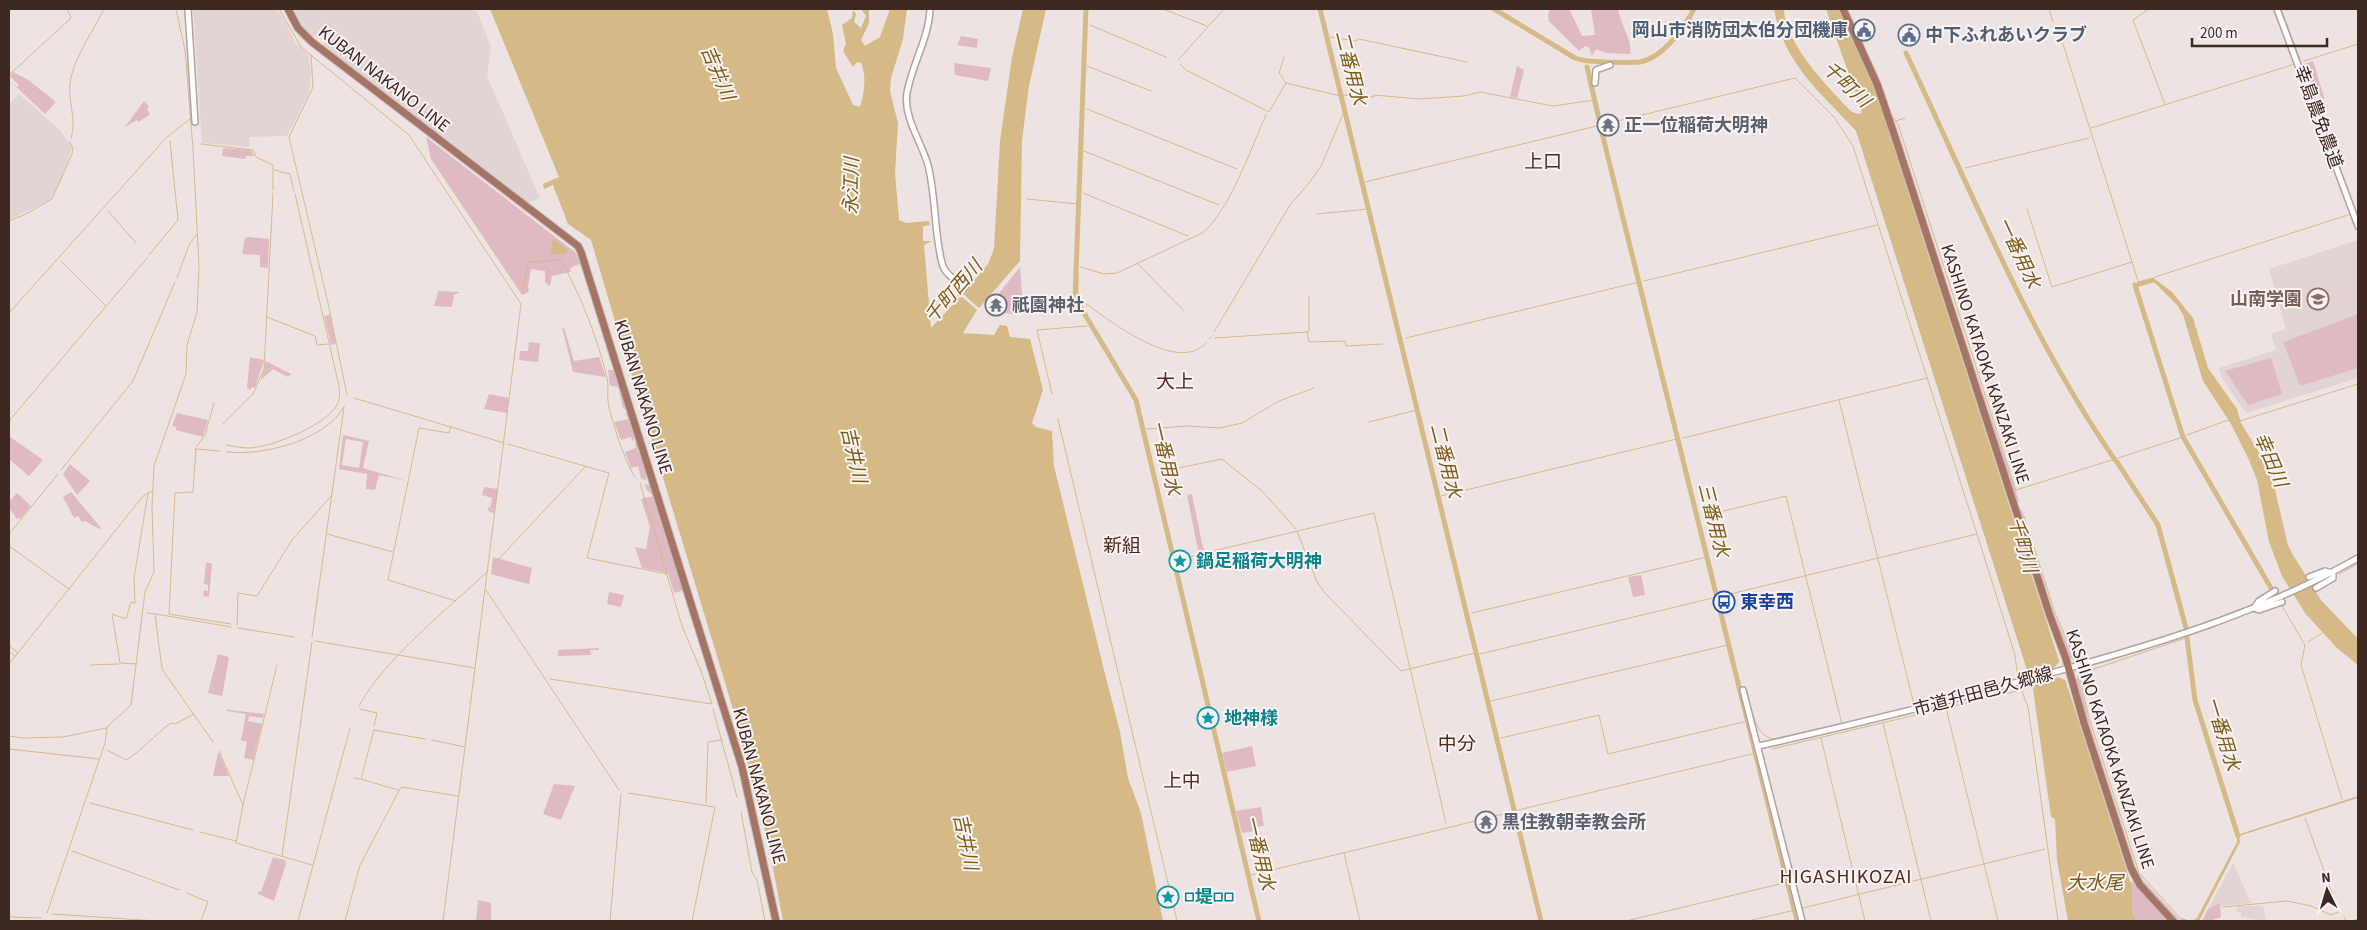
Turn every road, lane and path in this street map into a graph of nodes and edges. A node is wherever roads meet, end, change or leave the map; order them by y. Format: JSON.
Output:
{"nodes":[{"id":1,"x":188,"y":9,"type":"edge"},
{"id":2,"x":288,"y":9,"type":"edge"},
{"id":3,"x":930,"y":9,"type":"edge"},
{"id":4,"x":1843,"y":9,"type":"edge"},
{"id":5,"x":2277,"y":9,"type":"edge"},
{"id":6,"x":1610,"y":65,"type":"dead end"},
{"id":7,"x":1595,"y":83,"type":"dead end"},
{"id":8,"x":195,"y":122,"type":"dead end"},
{"id":9,"x":2358,"y":226,"type":"edge"},
{"id":10,"x":965,"y":287,"type":"dead end"},
{"id":11,"x":2358,"y":558,"type":"edge"},
{"id":12,"x":2333,"y":573,"type":"junction"},
{"id":13,"x":2309,"y":577,"type":"dead end"},
{"id":14,"x":2316,"y":588,"type":"dead end"},
{"id":15,"x":2275,"y":591,"type":"dead end"},
{"id":16,"x":2282,"y":602,"type":"dead end"},
{"id":17,"x":2254,"y":608,"type":"junction"},
{"id":18,"x":2066,"y":669,"type":"junction"},
{"id":19,"x":1743,"y":690,"type":"dead end"},
{"id":20,"x":1758,"y":746,"type":"junction"},
{"id":21,"x":776,"y":921,"type":"edge"},
{"id":22,"x":1802,"y":921,"type":"edge"},
{"id":23,"x":2172,"y":921,"type":"edge"}],
"edges":[{"from":1,"to":8,"type":"street"},
{"from":2,"to":21,"type":"main road","name":"KUBAN NAKANO LINE"},
{"from":3,"to":10,"type":"street"},
{"from":4,"to":18,"type":"main road","name":"KASHINO KATAOKA KANZAKI LINE"},
{"from":5,"to":9,"type":"street","name":"幸島農免農道"},
{"from":6,"to":7,"type":"street"},
{"from":11,"to":12,"type":"street"},
{"from":12,"to":13,"type":"street"},
{"from":12,"to":14,"type":"street"},
{"from":12,"to":17,"type":"street","name":"市道升田邑久郷線"},
{"from":15,"to":17,"type":"street"},
{"from":16,"to":17,"type":"street"},
{"from":17,"to":18,"type":"street","name":"市道升田邑久郷線"},
{"from":18,"to":20,"type":"street","name":"市道升田邑久郷線"},
{"from":18,"to":23,"type":"main road","name":"KASHINO KATAOKA KANZAKI LINE"},
{"from":19,"to":20,"type":"street"},
{"from":20,"to":22,"type":"street"}]}
